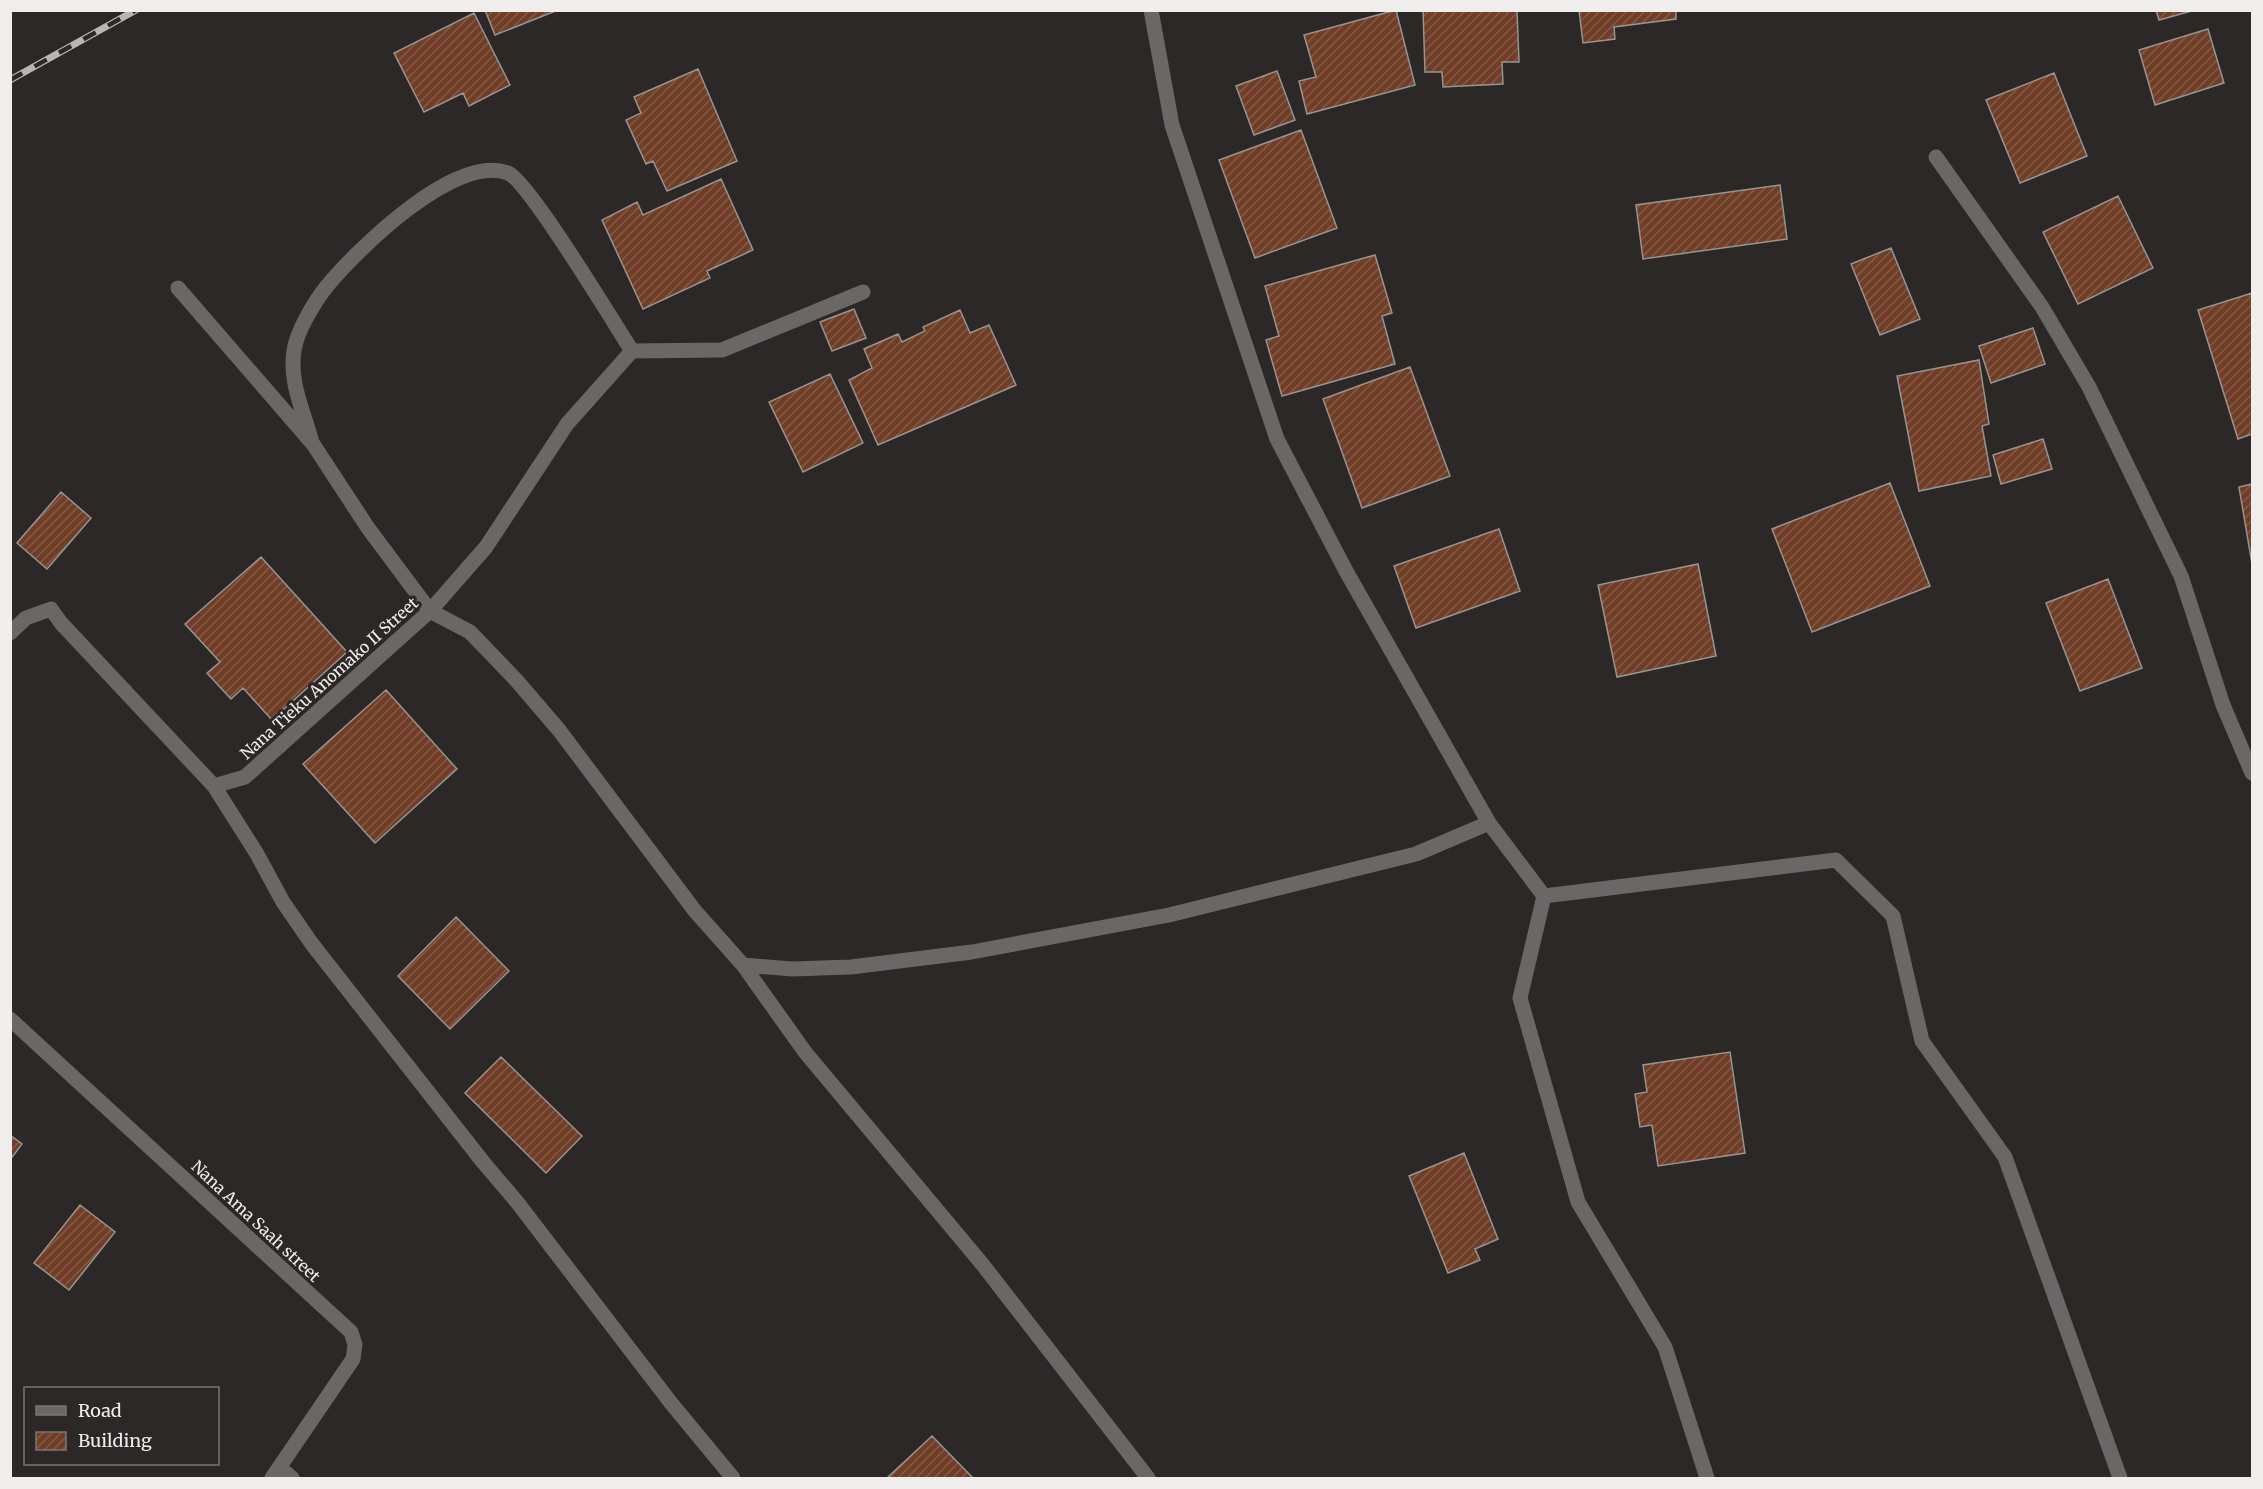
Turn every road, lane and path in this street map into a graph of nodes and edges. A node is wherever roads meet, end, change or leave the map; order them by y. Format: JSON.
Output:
{"nodes":[{"id":1,"x":1151,"y":10,"type":"edge"},
{"id":2,"x":1936,"y":157,"type":"dead end"},
{"id":3,"x":178,"y":288,"type":"dead end"},
{"id":4,"x":863,"y":292,"type":"dead end"},
{"id":5,"x":632,"y":351,"type":"junction"},
{"id":6,"x":313,"y":444,"type":"junction"},
{"id":7,"x":430,"y":611,"type":"junction"},
{"id":8,"x":10,"y":633,"type":"edge"},
{"id":9,"x":2253,"y":773,"type":"edge"},
{"id":10,"x":214,"y":786,"type":"junction"},
{"id":11,"x":1489,"y":822,"type":"junction"},
{"id":12,"x":1544,"y":896,"type":"junction"},
{"id":13,"x":743,"y":964,"type":"junction"},
{"id":14,"x":10,"y":1019,"type":"edge"},
{"id":15,"x":276,"y":1473,"type":"edge"},
{"id":16,"x":292,"y":1479,"type":"edge"},
{"id":17,"x":733,"y":1479,"type":"edge"},
{"id":18,"x":1148,"y":1479,"type":"edge"},
{"id":19,"x":1707,"y":1479,"type":"edge"},
{"id":20,"x":2120,"y":1479,"type":"edge"}],
"edges":[{"from":1,"to":11,"type":"street"},
{"from":2,"to":9,"type":"street"},
{"from":3,"to":6,"type":"street"},
{"from":4,"to":5,"type":"street"},
{"from":5,"to":6,"type":"street"},
{"from":5,"to":7,"type":"street","name":"Nana Tieku Anomako II Street"},
{"from":6,"to":7,"type":"street"},
{"from":7,"to":10,"type":"street","name":"Nana Tieku Anomako II Street"},
{"from":7,"to":13,"type":"street"},
{"from":8,"to":10,"type":"street"},
{"from":10,"to":17,"type":"street"},
{"from":11,"to":12,"type":"street"},
{"from":11,"to":13,"type":"street"},
{"from":12,"to":19,"type":"street"},
{"from":12,"to":20,"type":"street"},
{"from":13,"to":18,"type":"street"},
{"from":14,"to":15,"type":"street","name":"Nana Ama Saah street"},
{"from":15,"to":16,"type":"street"}]}
